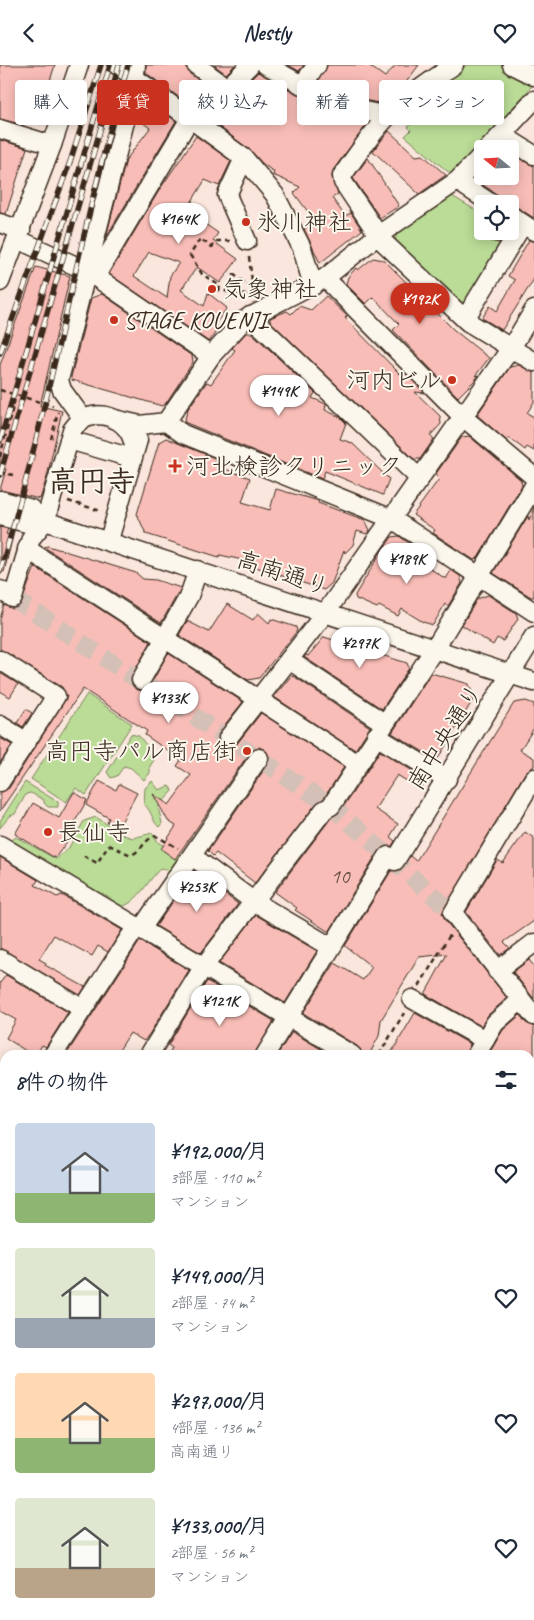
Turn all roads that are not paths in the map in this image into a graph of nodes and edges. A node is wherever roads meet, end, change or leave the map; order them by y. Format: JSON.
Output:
{"nodes":[{"id":1,"x":79,"y":65,"type":"edge"},
{"id":2,"x":117,"y":65,"type":"edge"},
{"id":3,"x":196,"y":65,"type":"edge"},
{"id":4,"x":250,"y":65,"type":"edge"},
{"id":5,"x":266,"y":65,"type":"edge"},
{"id":6,"x":317,"y":65,"type":"edge"},
{"id":7,"x":454,"y":65,"type":"edge"},
{"id":8,"x":512,"y":65,"type":"edge"},
{"id":9,"x":135,"y":70,"type":"edge"},
{"id":10,"x":534,"y":76,"type":"edge"},
{"id":11,"x":216,"y":80,"type":"edge"},
{"id":12,"x":235,"y":80,"type":"edge"},
{"id":13,"x":306,"y":80,"type":"edge"},
{"id":14,"x":432,"y":80,"type":"edge"},
{"id":15,"x":297,"y":82,"type":"edge"},
{"id":16,"x":534,"y":100,"type":"edge"},
{"id":17,"x":179,"y":110,"type":"edge"},
{"id":18,"x":188,"y":125,"type":"edge"},
{"id":19,"x":197,"y":125,"type":"edge"},
{"id":20,"x":380,"y":125,"type":"edge"},
{"id":21,"x":0,"y":129,"type":"edge"},
{"id":22,"x":502,"y":135,"type":"junction"},
{"id":23,"x":497,"y":140,"type":"edge"},
{"id":24,"x":52,"y":145,"type":"junction"},
{"id":25,"x":534,"y":155,"type":"edge"},
{"id":26,"x":244,"y":159,"type":"junction"},
{"id":27,"x":474,"y":163,"type":"edge"},
{"id":28,"x":456,"y":181,"type":"junction"},
{"id":29,"x":478,"y":195,"type":"edge"},
{"id":30,"x":0,"y":223,"type":"edge"},
{"id":31,"x":522,"y":223,"type":"edge"},
{"id":32,"x":19,"y":235,"type":"junction"},
{"id":33,"x":377,"y":236,"type":"junction"},
{"id":34,"x":247,"y":241,"type":"road end"},
{"id":35,"x":91,"y":274,"type":"junction"},
{"id":36,"x":0,"y":282,"type":"edge"},
{"id":37,"x":319,"y":282,"type":"junction"},
{"id":38,"x":256,"y":307,"type":"junction"},
{"id":39,"x":534,"y":310,"type":"edge"},
{"id":40,"x":465,"y":319,"type":"junction"},
{"id":41,"x":511,"y":348,"type":"junction"},
{"id":42,"x":212,"y":356,"type":"junction"},
{"id":43,"x":534,"y":362,"type":"edge"},
{"id":44,"x":463,"y":417,"type":"junction"},
{"id":45,"x":83,"y":419,"type":"junction"},
{"id":46,"x":114,"y":419,"type":"junction"},
{"id":47,"x":160,"y":422,"type":"junction"},
{"id":48,"x":69,"y":440,"type":"junction"},
{"id":49,"x":133,"y":454,"type":"junction"},
{"id":50,"x":534,"y":477,"type":"edge"},
{"id":51,"x":420,"y":479,"type":"junction"},
{"id":52,"x":534,"y":486,"type":"edge"},
{"id":53,"x":0,"y":500,"type":"edge"},
{"id":54,"x":0,"y":515,"type":"edge"},
{"id":55,"x":392,"y":519,"type":"junction"},
{"id":56,"x":45,"y":521,"type":"junction"},
{"id":57,"x":109,"y":540,"type":"junction"},
{"id":58,"x":27,"y":549,"type":"junction"},
{"id":59,"x":198,"y":571,"type":"junction"},
{"id":60,"x":480,"y":577,"type":"junction"},
{"id":61,"x":2,"y":596,"type":"edge"},
{"id":62,"x":534,"y":612,"type":"edge"},
{"id":63,"x":326,"y":613,"type":"junction"},
{"id":64,"x":534,"y":636,"type":"edge"},
{"id":65,"x":165,"y":637,"type":"junction"},
{"id":66,"x":435,"y":648,"type":"junction"},
{"id":67,"x":0,"y":659,"type":"edge"},
{"id":68,"x":289,"y":661,"type":"junction"},
{"id":69,"x":511,"y":674,"type":"junction"},
{"id":70,"x":141,"y":680,"type":"dead end"},
{"id":71,"x":534,"y":682,"type":"edge"},
{"id":72,"x":259,"y":698,"type":"junction"},
{"id":73,"x":0,"y":725,"type":"edge"},
{"id":74,"x":380,"y":730,"type":"junction"},
{"id":75,"x":228,"y":738,"type":"dead end"},
{"id":76,"x":27,"y":741,"type":"junction"},
{"id":77,"x":259,"y":758,"type":"dead end"},
{"id":78,"x":358,"y":764,"type":"junction"},
{"id":79,"x":534,"y":778,"type":"edge"},
{"id":80,"x":447,"y":779,"type":"junction"},
{"id":81,"x":0,"y":782,"type":"edge"},
{"id":82,"x":0,"y":845,"type":"edge"},
{"id":83,"x":192,"y":856,"type":"junction"},
{"id":84,"x":252,"y":901,"type":"junction"},
{"id":85,"x":139,"y":927,"type":"junction"},
{"id":86,"x":534,"y":943,"type":"edge"},
{"id":87,"x":331,"y":947,"type":"junction"},
{"id":88,"x":0,"y":959,"type":"edge"},
{"id":89,"x":204,"y":966,"type":"junction"},
{"id":90,"x":497,"y":971,"type":"junction"},
{"id":91,"x":412,"y":999,"type":"dead end"},
{"id":92,"x":520,"y":1000,"type":"junction"},
{"id":93,"x":83,"y":1009,"type":"junction"},
{"id":94,"x":288,"y":1016,"type":"junction"},
{"id":95,"x":534,"y":1016,"type":"edge"},
{"id":96,"x":480,"y":1048,"type":"edge"},
{"id":97,"x":56,"y":1050,"type":"edge"},
{"id":98,"x":152,"y":1050,"type":"edge"},
{"id":99,"x":268,"y":1050,"type":"edge"},
{"id":100,"x":344,"y":1050,"type":"edge"}],
"edges":[{"from":1,"to":24,"type":"street"},
{"from":2,"to":9,"type":"street"},
{"from":3,"to":11,"type":"street"},
{"from":4,"to":12,"type":"street"},
{"from":5,"to":15,"type":"street"},
{"from":6,"to":13,"type":"street"},
{"from":7,"to":14,"type":"street"},
{"from":8,"to":10,"type":"street"},
{"from":9,"to":17,"type":"street"},
{"from":9,"to":35,"type":"street"},
{"from":16,"to":22,"type":"street"},
{"from":18,"to":35,"type":"street"},
{"from":19,"to":26,"type":"street"},
{"from":20,"to":33,"type":"street"},
{"from":21,"to":24,"type":"street"},
{"from":22,"to":23,"type":"street"},
{"from":22,"to":25,"type":"street"},
{"from":24,"to":32,"type":"street"},
{"from":26,"to":34,"type":"street"},
{"from":26,"to":37,"type":"street"},
{"from":27,"to":28,"type":"street"},
{"from":28,"to":29,"type":"street"},
{"from":28,"to":33,"type":"street"},
{"from":30,"to":32,"type":"street"},
{"from":31,"to":40,"type":"street"},
{"from":32,"to":35,"type":"street"},
{"from":32,"to":36,"type":"street"},
{"from":33,"to":37,"type":"street"},
{"from":33,"to":40,"type":"street"},
{"from":35,"to":42,"type":"street"},
{"from":35,"to":45,"type":"street"},
{"from":37,"to":38,"type":"street"},
{"from":37,"to":44,"type":"street"},
{"from":38,"to":42,"type":"street"},
{"from":38,"to":51,"type":"street"},
{"from":39,"to":41,"type":"street"},
{"from":40,"to":41,"type":"street"},
{"from":41,"to":43,"type":"street"},
{"from":41,"to":44,"type":"street"},
{"from":42,"to":47,"type":"street"},
{"from":44,"to":50,"type":"street"},
{"from":44,"to":51,"type":"street"},
{"from":45,"to":46,"type":"street"},
{"from":45,"to":48,"type":"street"},
{"from":46,"to":47,"type":"street"},
{"from":46,"to":49,"type":"street"},
{"from":47,"to":49,"type":"street"},
{"from":47,"to":55,"type":"street"},
{"from":48,"to":49,"type":"street"},
{"from":48,"to":56,"type":"street"},
{"from":49,"to":57,"type":"street"},
{"from":51,"to":55,"type":"street"},
{"from":52,"to":60,"type":"street"},
{"from":53,"to":56,"type":"street","name":"高南通り"},
{"from":54,"to":56,"type":"street","name":"高南通り"},
{"from":55,"to":60,"type":"street"},
{"from":55,"to":63,"type":"street"},
{"from":56,"to":57,"type":"street","name":"高南通り"},
{"from":56,"to":58,"type":"street"},
{"from":57,"to":59,"type":"street","name":"高南通り"},
{"from":58,"to":61,"type":"street"},
{"from":58,"to":65,"type":"street"},
{"from":59,"to":63,"type":"street","name":"高南通り"},
{"from":59,"to":65,"type":"street"},
{"from":60,"to":62,"type":"street"},
{"from":60,"to":66,"type":"street"},
{"from":63,"to":66,"type":"street","name":"高南通り"},
{"from":63,"to":68,"type":"street"},
{"from":64,"to":69,"type":"street","name":"南中央通り"},
{"from":65,"to":70,"type":"street"},
{"from":65,"to":72,"type":"street"},
{"from":66,"to":69,"type":"street","name":"高南通り"},
{"from":66,"to":74,"type":"street"},
{"from":67,"to":76,"type":"street"},
{"from":68,"to":72,"type":"street"},
{"from":68,"to":74,"type":"street"},
{"from":69,"to":71,"type":"street","name":"高南通り"},
{"from":69,"to":80,"type":"street","name":"南中央通り"},
{"from":72,"to":75,"type":"street"},
{"from":72,"to":78,"type":"street"},
{"from":73,"to":76,"type":"street"},
{"from":74,"to":78,"type":"street"},
{"from":74,"to":80,"type":"street"},
{"from":76,"to":81,"type":"street"},
{"from":77,"to":83,"type":"street"},
{"from":78,"to":84,"type":"street"},
{"from":79,"to":90,"type":"street"},
{"from":80,"to":87,"type":"street","name":"南中央通り"},
{"from":82,"to":85,"type":"street"},
{"from":83,"to":84,"type":"street"},
{"from":83,"to":85,"type":"street"},
{"from":84,"to":87,"type":"street"},
{"from":84,"to":89,"type":"street"},
{"from":85,"to":89,"type":"street"},
{"from":85,"to":93,"type":"street"},
{"from":86,"to":90,"type":"street"},
{"from":87,"to":94,"type":"street","name":"南中央通り"},
{"from":88,"to":93,"type":"street"},
{"from":89,"to":94,"type":"street"},
{"from":89,"to":98,"type":"street"},
{"from":90,"to":92,"type":"street"},
{"from":91,"to":96,"type":"street"},
{"from":92,"to":95,"type":"street"},
{"from":92,"to":96,"type":"street"},
{"from":93,"to":97,"type":"street"},
{"from":94,"to":99,"type":"street","name":"南中央通り"},
{"from":94,"to":100,"type":"street"}]}
